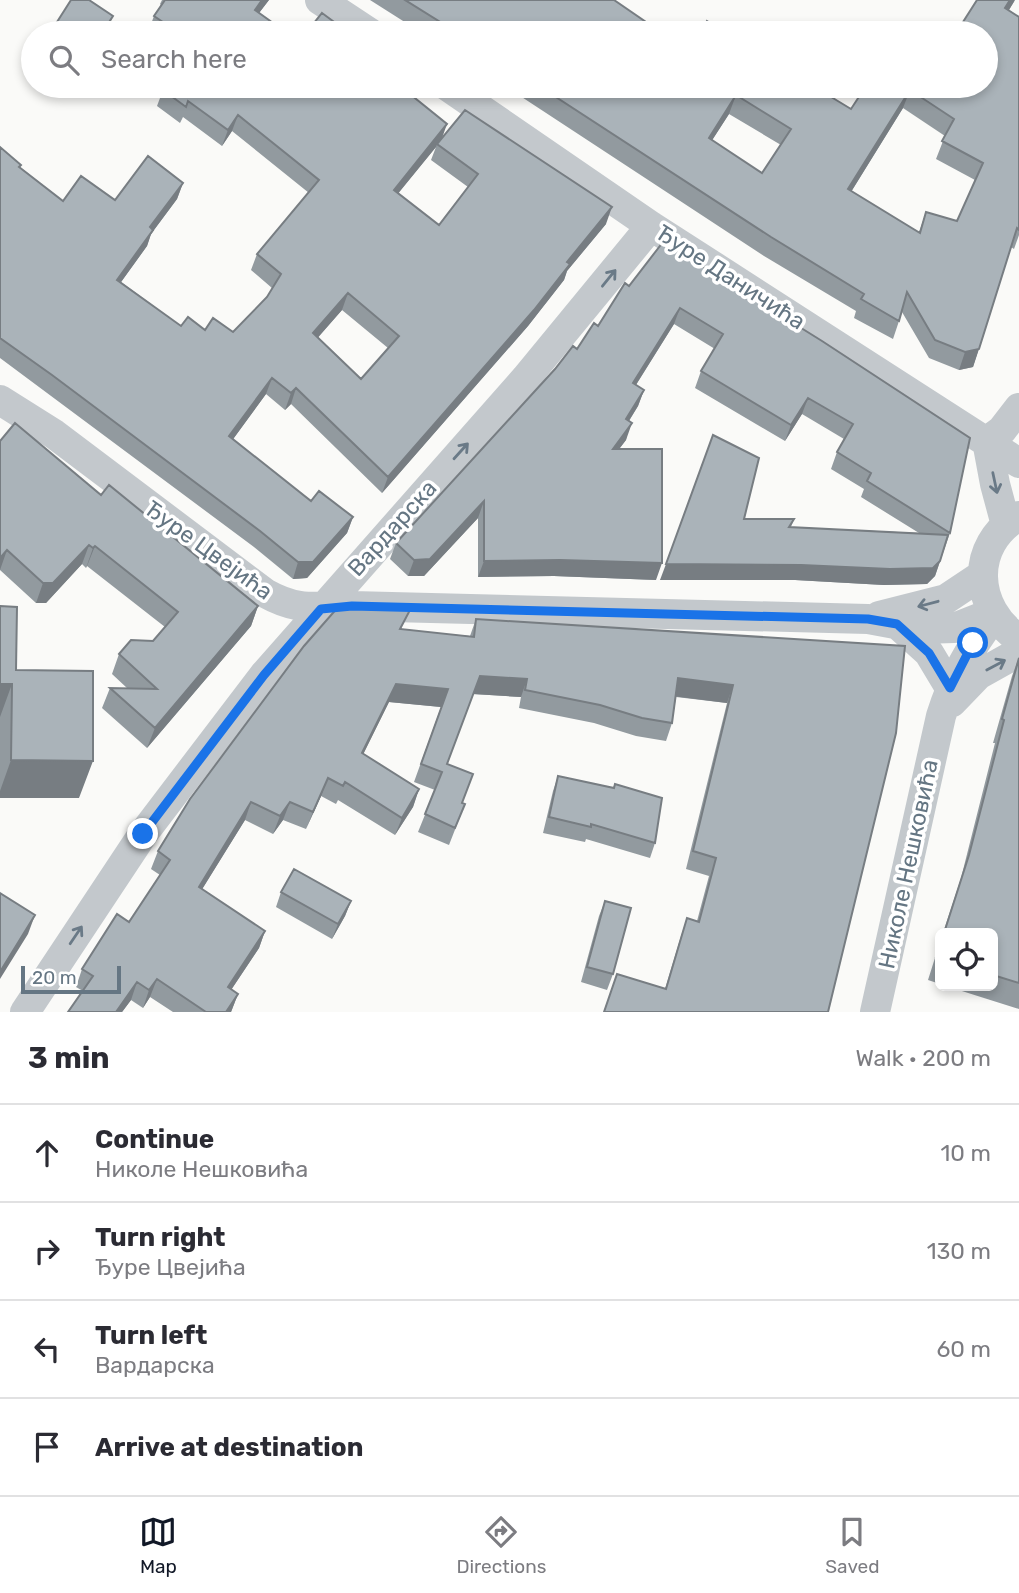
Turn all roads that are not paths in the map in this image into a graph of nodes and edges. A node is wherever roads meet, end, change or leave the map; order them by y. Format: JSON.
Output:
{"nodes":[{"id":1,"x":320,"y":0,"type":"edge"},
{"id":2,"x":352,"y":21,"type":"edge"},
{"id":3,"x":465,"y":98,"type":"edge"},
{"id":4,"x":652,"y":226,"type":"junction"},
{"id":5,"x":0,"y":400,"type":"edge"},
{"id":6,"x":1019,"y":408,"type":"edge"},
{"id":7,"x":987,"y":440,"type":"junction"},
{"id":8,"x":1019,"y":463,"type":"edge"},
{"id":9,"x":1012,"y":521,"type":"edge"},
{"id":10,"x":982,"y":575,"type":"junction"},
{"id":11,"x":321,"y":609,"type":"junction"},
{"id":12,"x":993,"y":615,"type":"junction"},
{"id":13,"x":883,"y":622,"type":"junction"},
{"id":14,"x":1019,"y":639,"type":"edge"},
{"id":15,"x":1019,"y":652,"type":"edge"},
{"id":16,"x":945,"y":702,"type":"junction"},
{"id":17,"x":25,"y":1012,"type":"edge"},
{"id":18,"x":875,"y":1012,"type":"edge"}],
"edges":[{"from":1,"to":2,"type":"street"},
{"from":3,"to":4,"type":"street","name":"Ђуре Даничића"},
{"from":4,"to":7,"type":"street","name":"Ђуре Даничића"},
{"from":11,"to":4,"type":"street","name":"Вардарска","one_way":true},
{"from":5,"to":11,"type":"street","name":"Ђуре Цвејића"},
{"from":6,"to":7,"type":"street"},
{"from":7,"to":8,"type":"street","name":"Ђуре Даничића"},
{"from":7,"to":9,"type":"street","one_way":true},
{"from":9,"to":10,"type":"street"},
{"from":10,"to":12,"type":"street"},
{"from":10,"to":13,"type":"street","name":"Ђуре Цвејића","one_way":true},
{"from":11,"to":13,"type":"street","name":"Ђуре Цвејића"},
{"from":17,"to":11,"type":"street","name":"Вардарска","one_way":true},
{"from":12,"to":13,"type":"street","name":"Ђуре Цвејића"},
{"from":12,"to":14,"type":"street"},
{"from":12,"to":16,"type":"street","name":"Николе Нешковића"},
{"from":13,"to":16,"type":"street"},
{"from":16,"to":15,"type":"street","name":"Николе Нешковића","one_way":true},
{"from":16,"to":18,"type":"street","name":"Николе Нешковића"}]}
